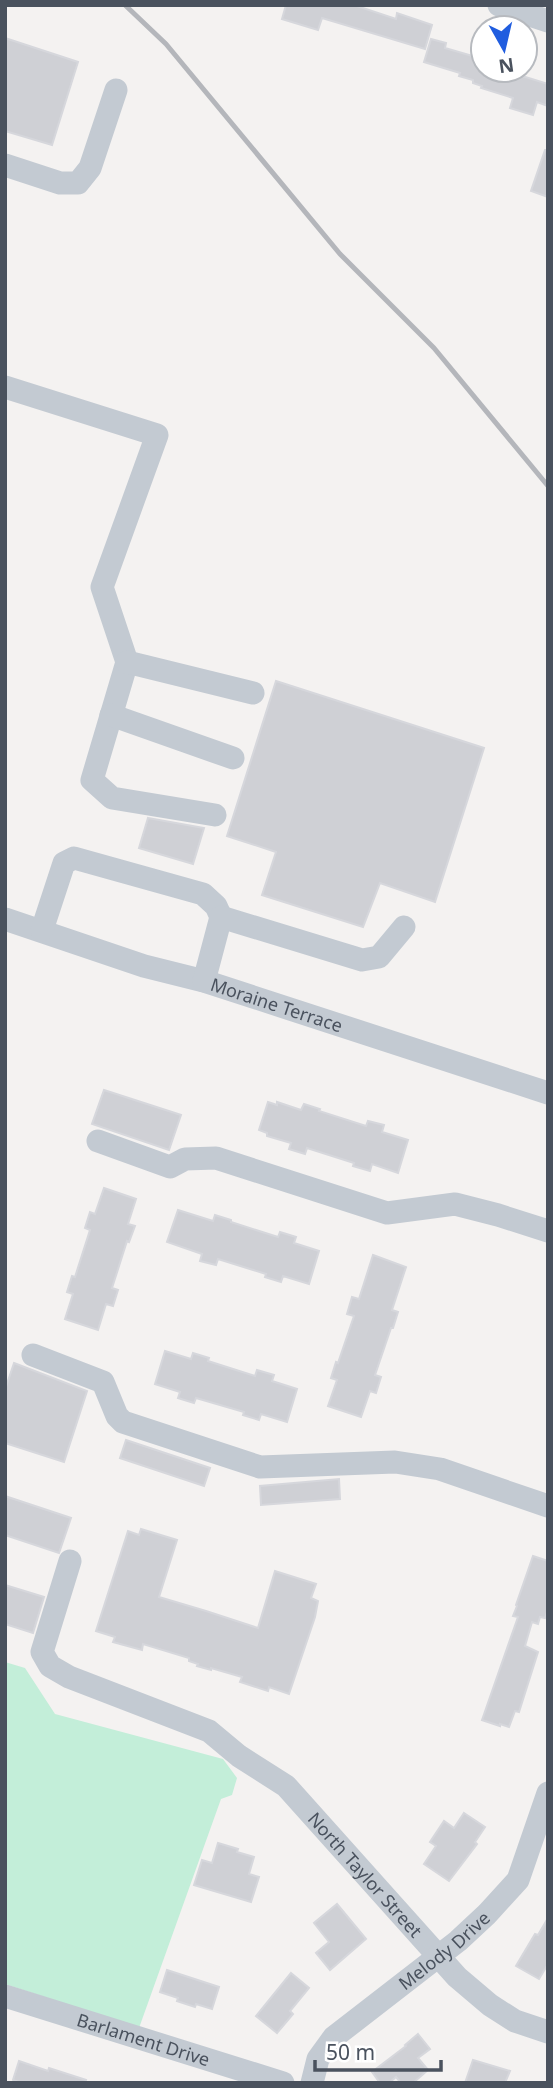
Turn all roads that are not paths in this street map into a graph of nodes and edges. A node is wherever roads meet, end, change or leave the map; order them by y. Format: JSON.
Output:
{"nodes":[{"id":1,"x":499,"y":5,"type":"edge"},
{"id":2,"x":548,"y":21,"type":"edge"},
{"id":3,"x":116,"y":90,"type":"dead end"},
{"id":4,"x":5,"y":165,"type":"edge"},
{"id":5,"x":5,"y":387,"type":"edge"},
{"id":6,"x":127,"y":662,"type":"junction"},
{"id":7,"x":253,"y":694,"type":"dead end"},
{"id":8,"x":111,"y":715,"type":"junction"},
{"id":9,"x":233,"y":758,"type":"dead end"},
{"id":10,"x":215,"y":815,"type":"dead end"},
{"id":11,"x":221,"y":917,"type":"junction"},
{"id":12,"x":5,"y":919,"type":"edge"},
{"id":13,"x":404,"y":927,"type":"dead end"},
{"id":14,"x":42,"y":930,"type":"junction"},
{"id":15,"x":204,"y":981,"type":"junction"},
{"id":16,"x":548,"y":1093,"type":"edge"},
{"id":17,"x":98,"y":1141,"type":"dead end"},
{"id":18,"x":548,"y":1231,"type":"edge"},
{"id":19,"x":33,"y":1355,"type":"dead end"},
{"id":20,"x":548,"y":1506,"type":"edge"},
{"id":21,"x":70,"y":1562,"type":"dead end"},
{"id":22,"x":548,"y":1793,"type":"edge"},
{"id":23,"x":438,"y":1956,"type":"junction"},
{"id":24,"x":5,"y":1996,"type":"edge"},
{"id":25,"x":548,"y":2032,"type":"edge"},
{"id":26,"x":283,"y":2083,"type":"edge"},
{"id":27,"x":312,"y":2083,"type":"edge"}],
"edges":[{"from":1,"to":2,"type":"street"},
{"from":3,"to":4,"type":"street"},
{"from":5,"to":6,"type":"street"},
{"from":6,"to":7,"type":"street"},
{"from":6,"to":8,"type":"street"},
{"from":8,"to":9,"type":"street"},
{"from":8,"to":10,"type":"street"},
{"from":11,"to":13,"type":"street"},
{"from":11,"to":14,"type":"street"},
{"from":11,"to":15,"type":"street"},
{"from":12,"to":14,"type":"street","name":"Moraine Terrace"},
{"from":14,"to":15,"type":"street","name":"Moraine Terrace"},
{"from":15,"to":16,"type":"street","name":"Moraine Terrace"},
{"from":17,"to":18,"type":"street"},
{"from":19,"to":20,"type":"street"},
{"from":21,"to":23,"type":"street","name":"North Taylor Street"},
{"from":22,"to":23,"type":"street","name":"Melody Drive"},
{"from":23,"to":25,"type":"street","name":"North Taylor Street"},
{"from":23,"to":27,"type":"street","name":"Melody Drive"},
{"from":24,"to":26,"type":"street","name":"Barlament Drive"}]}
